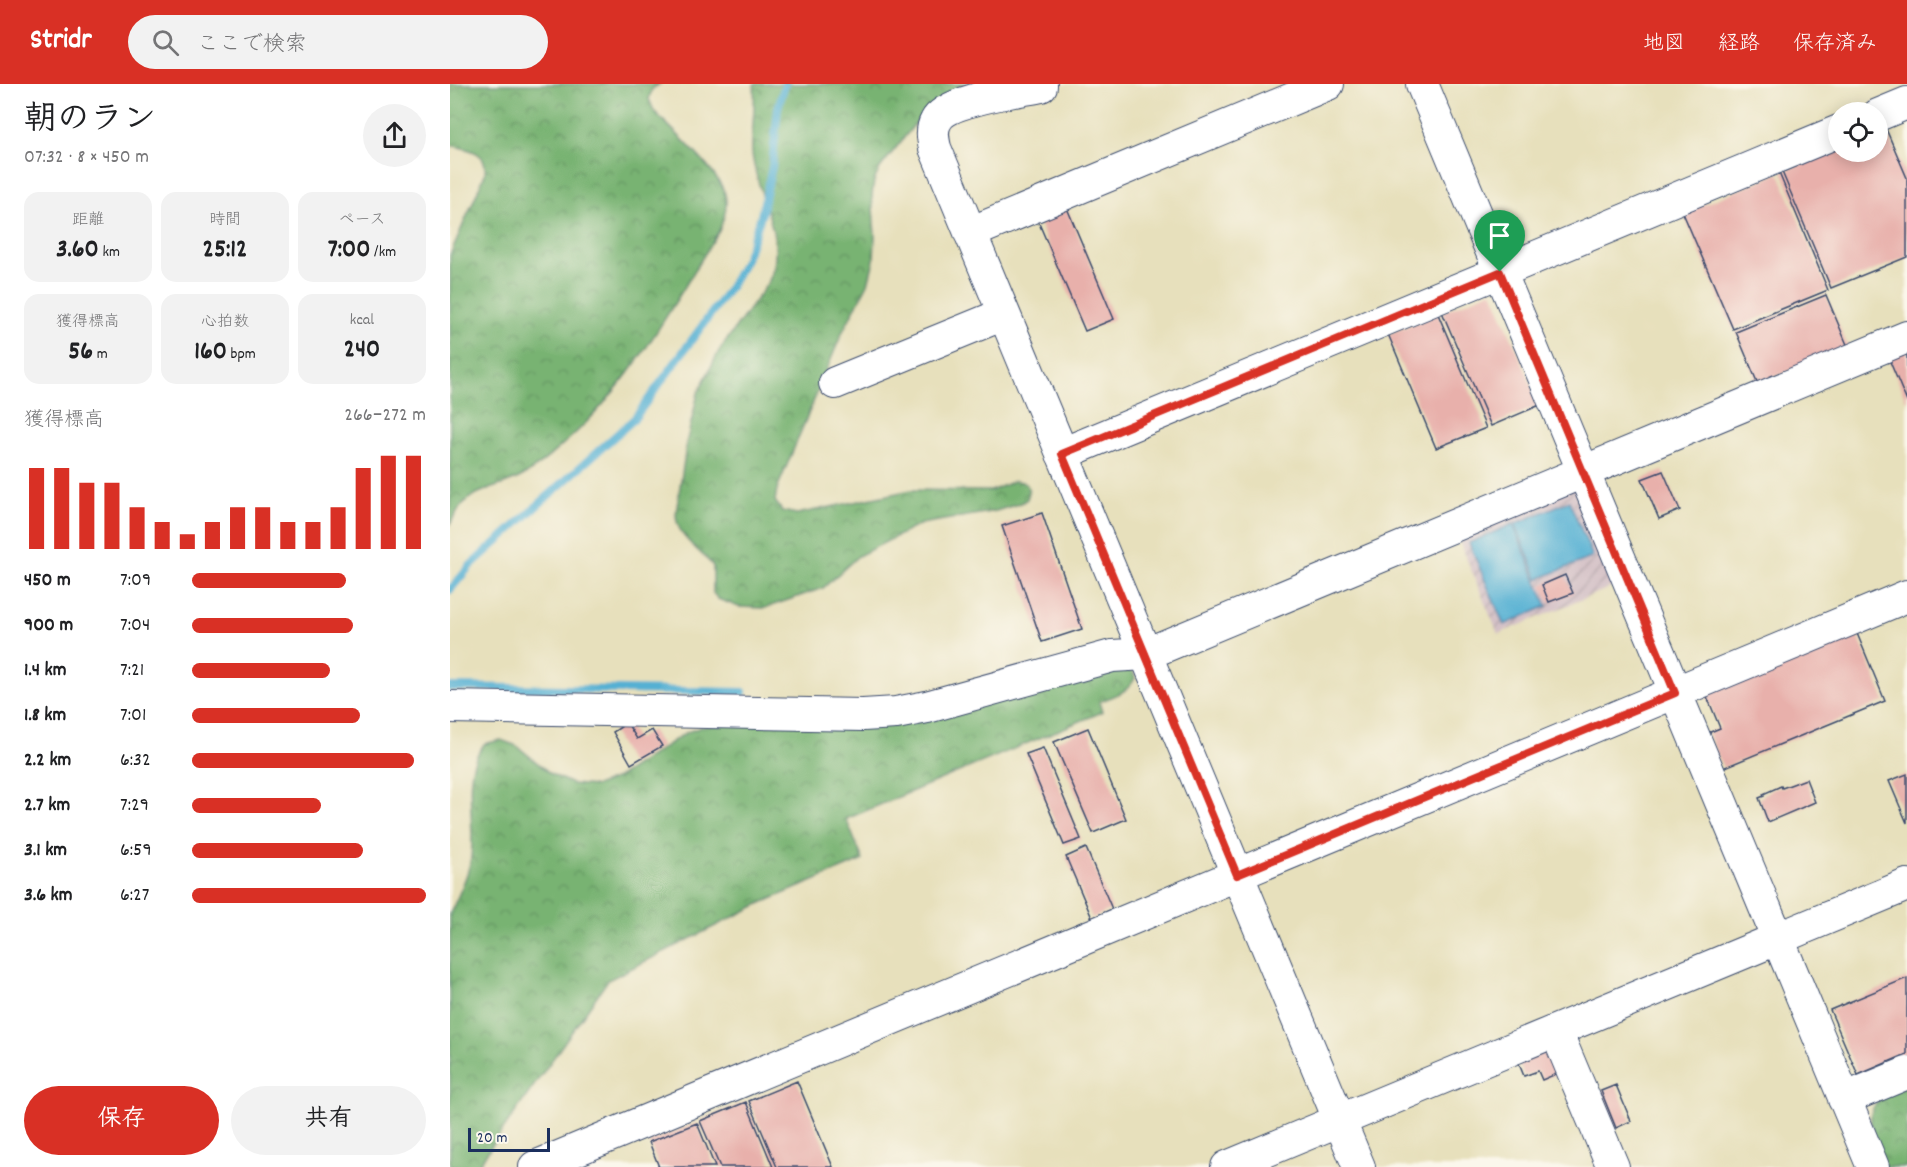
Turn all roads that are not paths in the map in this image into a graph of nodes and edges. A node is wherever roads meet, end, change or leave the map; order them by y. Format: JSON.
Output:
{"nodes":[{"id":1,"x":1041,"y":84,"type":"edge"},
{"id":2,"x":1328,"y":84,"type":"edge"},
{"id":3,"x":1422,"y":84,"type":"edge"},
{"id":4,"x":1907,"y":103,"type":"edge"},
{"id":5,"x":1888,"y":111,"type":"edge"},
{"id":6,"x":1828,"y":136,"type":"edge"},
{"id":7,"x":970,"y":233,"type":"junction"},
{"id":8,"x":1500,"y":272,"type":"junction"},
{"id":9,"x":1004,"y":314,"type":"junction"},
{"id":10,"x":1907,"y":337,"type":"edge"},
{"id":11,"x":835,"y":383,"type":"dead end"},
{"id":12,"x":1062,"y":454,"type":"junction"},
{"id":13,"x":1584,"y":472,"type":"junction"},
{"id":14,"x":1907,"y":597,"type":"edge"},
{"id":15,"x":1146,"y":654,"type":"junction"},
{"id":16,"x":1675,"y":693,"type":"junction"},
{"id":17,"x":450,"y":707,"type":"edge"},
{"id":18,"x":1237,"y":875,"type":"junction"},
{"id":19,"x":1907,"y":885,"type":"edge"},
{"id":20,"x":1778,"y":938,"type":"junction"},
{"id":21,"x":1556,"y":1030,"type":"junction"},
{"id":22,"x":1907,"y":1073,"type":"edge"},
{"id":23,"x":1844,"y":1099,"type":"junction"},
{"id":24,"x":1339,"y":1120,"type":"junction"},
{"id":25,"x":535,"y":1167,"type":"edge"},
{"id":26,"x":1227,"y":1167,"type":"edge"},
{"id":27,"x":1359,"y":1167,"type":"edge"},
{"id":28,"x":1613,"y":1167,"type":"edge"},
{"id":29,"x":1873,"y":1167,"type":"edge"}],
"edges":[{"from":1,"to":7,"type":"street"},
{"from":2,"to":7,"type":"street"},
{"from":3,"to":8,"type":"street"},
{"from":4,"to":5,"type":"street"},
{"from":6,"to":8,"type":"street"},
{"from":7,"to":9,"type":"street"},
{"from":8,"to":12,"type":"street"},
{"from":8,"to":13,"type":"street"},
{"from":9,"to":11,"type":"street"},
{"from":9,"to":12,"type":"street"},
{"from":10,"to":13,"type":"street"},
{"from":12,"to":15,"type":"street"},
{"from":13,"to":15,"type":"street"},
{"from":13,"to":16,"type":"street"},
{"from":14,"to":16,"type":"street"},
{"from":15,"to":17,"type":"street"},
{"from":15,"to":18,"type":"street"},
{"from":16,"to":18,"type":"street"},
{"from":16,"to":20,"type":"street"},
{"from":18,"to":24,"type":"street"},
{"from":18,"to":25,"type":"street"},
{"from":19,"to":20,"type":"street"},
{"from":20,"to":21,"type":"street"},
{"from":20,"to":23,"type":"street"},
{"from":21,"to":24,"type":"street"},
{"from":21,"to":28,"type":"street"},
{"from":22,"to":23,"type":"street"},
{"from":23,"to":29,"type":"street"},
{"from":24,"to":26,"type":"street"},
{"from":24,"to":27,"type":"street"}]}
